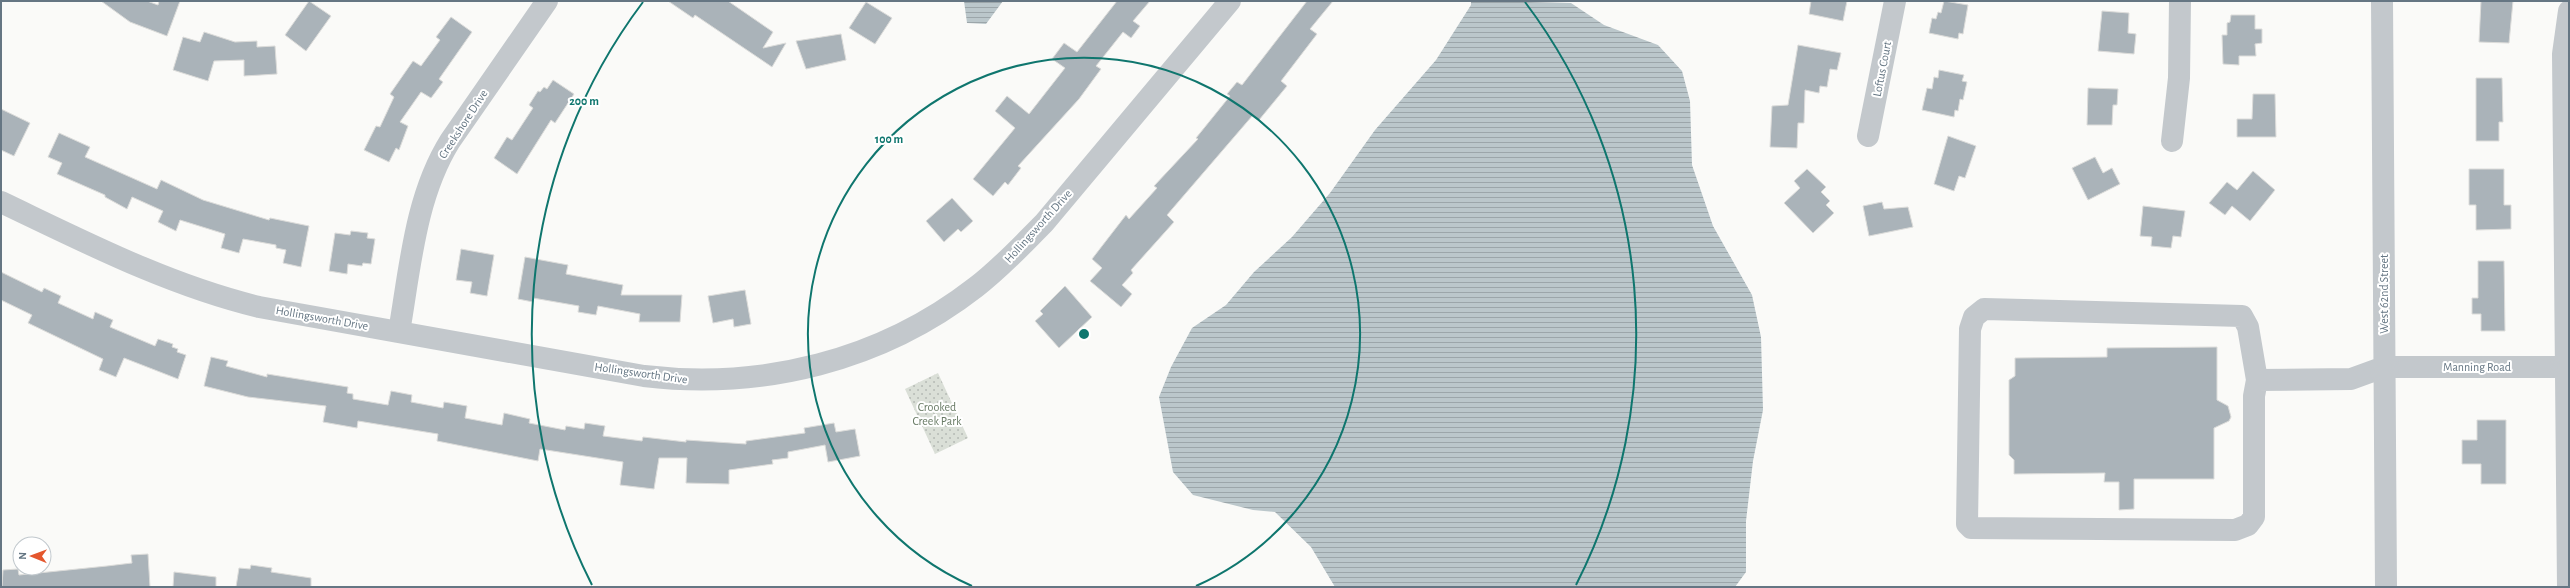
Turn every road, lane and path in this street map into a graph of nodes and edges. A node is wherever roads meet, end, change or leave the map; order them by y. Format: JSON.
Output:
{"nodes":[{"id":1,"x":547,"y":1,"type":"edge"},
{"id":2,"x":1230,"y":1,"type":"edge"},
{"id":3,"x":1895,"y":1,"type":"edge"},
{"id":4,"x":2180,"y":1,"type":"edge"},
{"id":5,"x":2382,"y":1,"type":"edge"},
{"id":6,"x":2569,"y":11,"type":"edge"},
{"id":7,"x":1868,"y":136,"type":"dead end"},
{"id":8,"x":2172,"y":140,"type":"dead end"},
{"id":9,"x":1,"y":202,"type":"edge"},
{"id":10,"x":399,"y":332,"type":"junction"},
{"id":11,"x":2384,"y":367,"type":"junction"},
{"id":12,"x":2568,"y":367,"type":"edge"},
{"id":13,"x":2257,"y":380,"type":"junction"},
{"id":14,"x":2386,"y":587,"type":"edge"},
{"id":15,"x":2568,"y":587,"type":"edge"}],
"edges":[{"from":1,"to":10,"type":"street","name":"Creekshore Drive"},
{"from":2,"to":10,"type":"street","name":"Hollingsworth Drive"},
{"from":3,"to":7,"type":"street","name":"Loftus Court"},
{"from":4,"to":8,"type":"street"},
{"from":5,"to":11,"type":"street","name":"West 62nd Street"},
{"from":6,"to":12,"type":"street"},
{"from":9,"to":10,"type":"street","name":"Hollingsworth Drive"},
{"from":11,"to":12,"type":"street","name":"Manning Road"},
{"from":11,"to":13,"type":"street","name":"Manning Road"},
{"from":11,"to":14,"type":"street","name":"West 62nd Street"},
{"from":12,"to":15,"type":"street"},
{"from":13,"to":13,"type":"street"}]}
